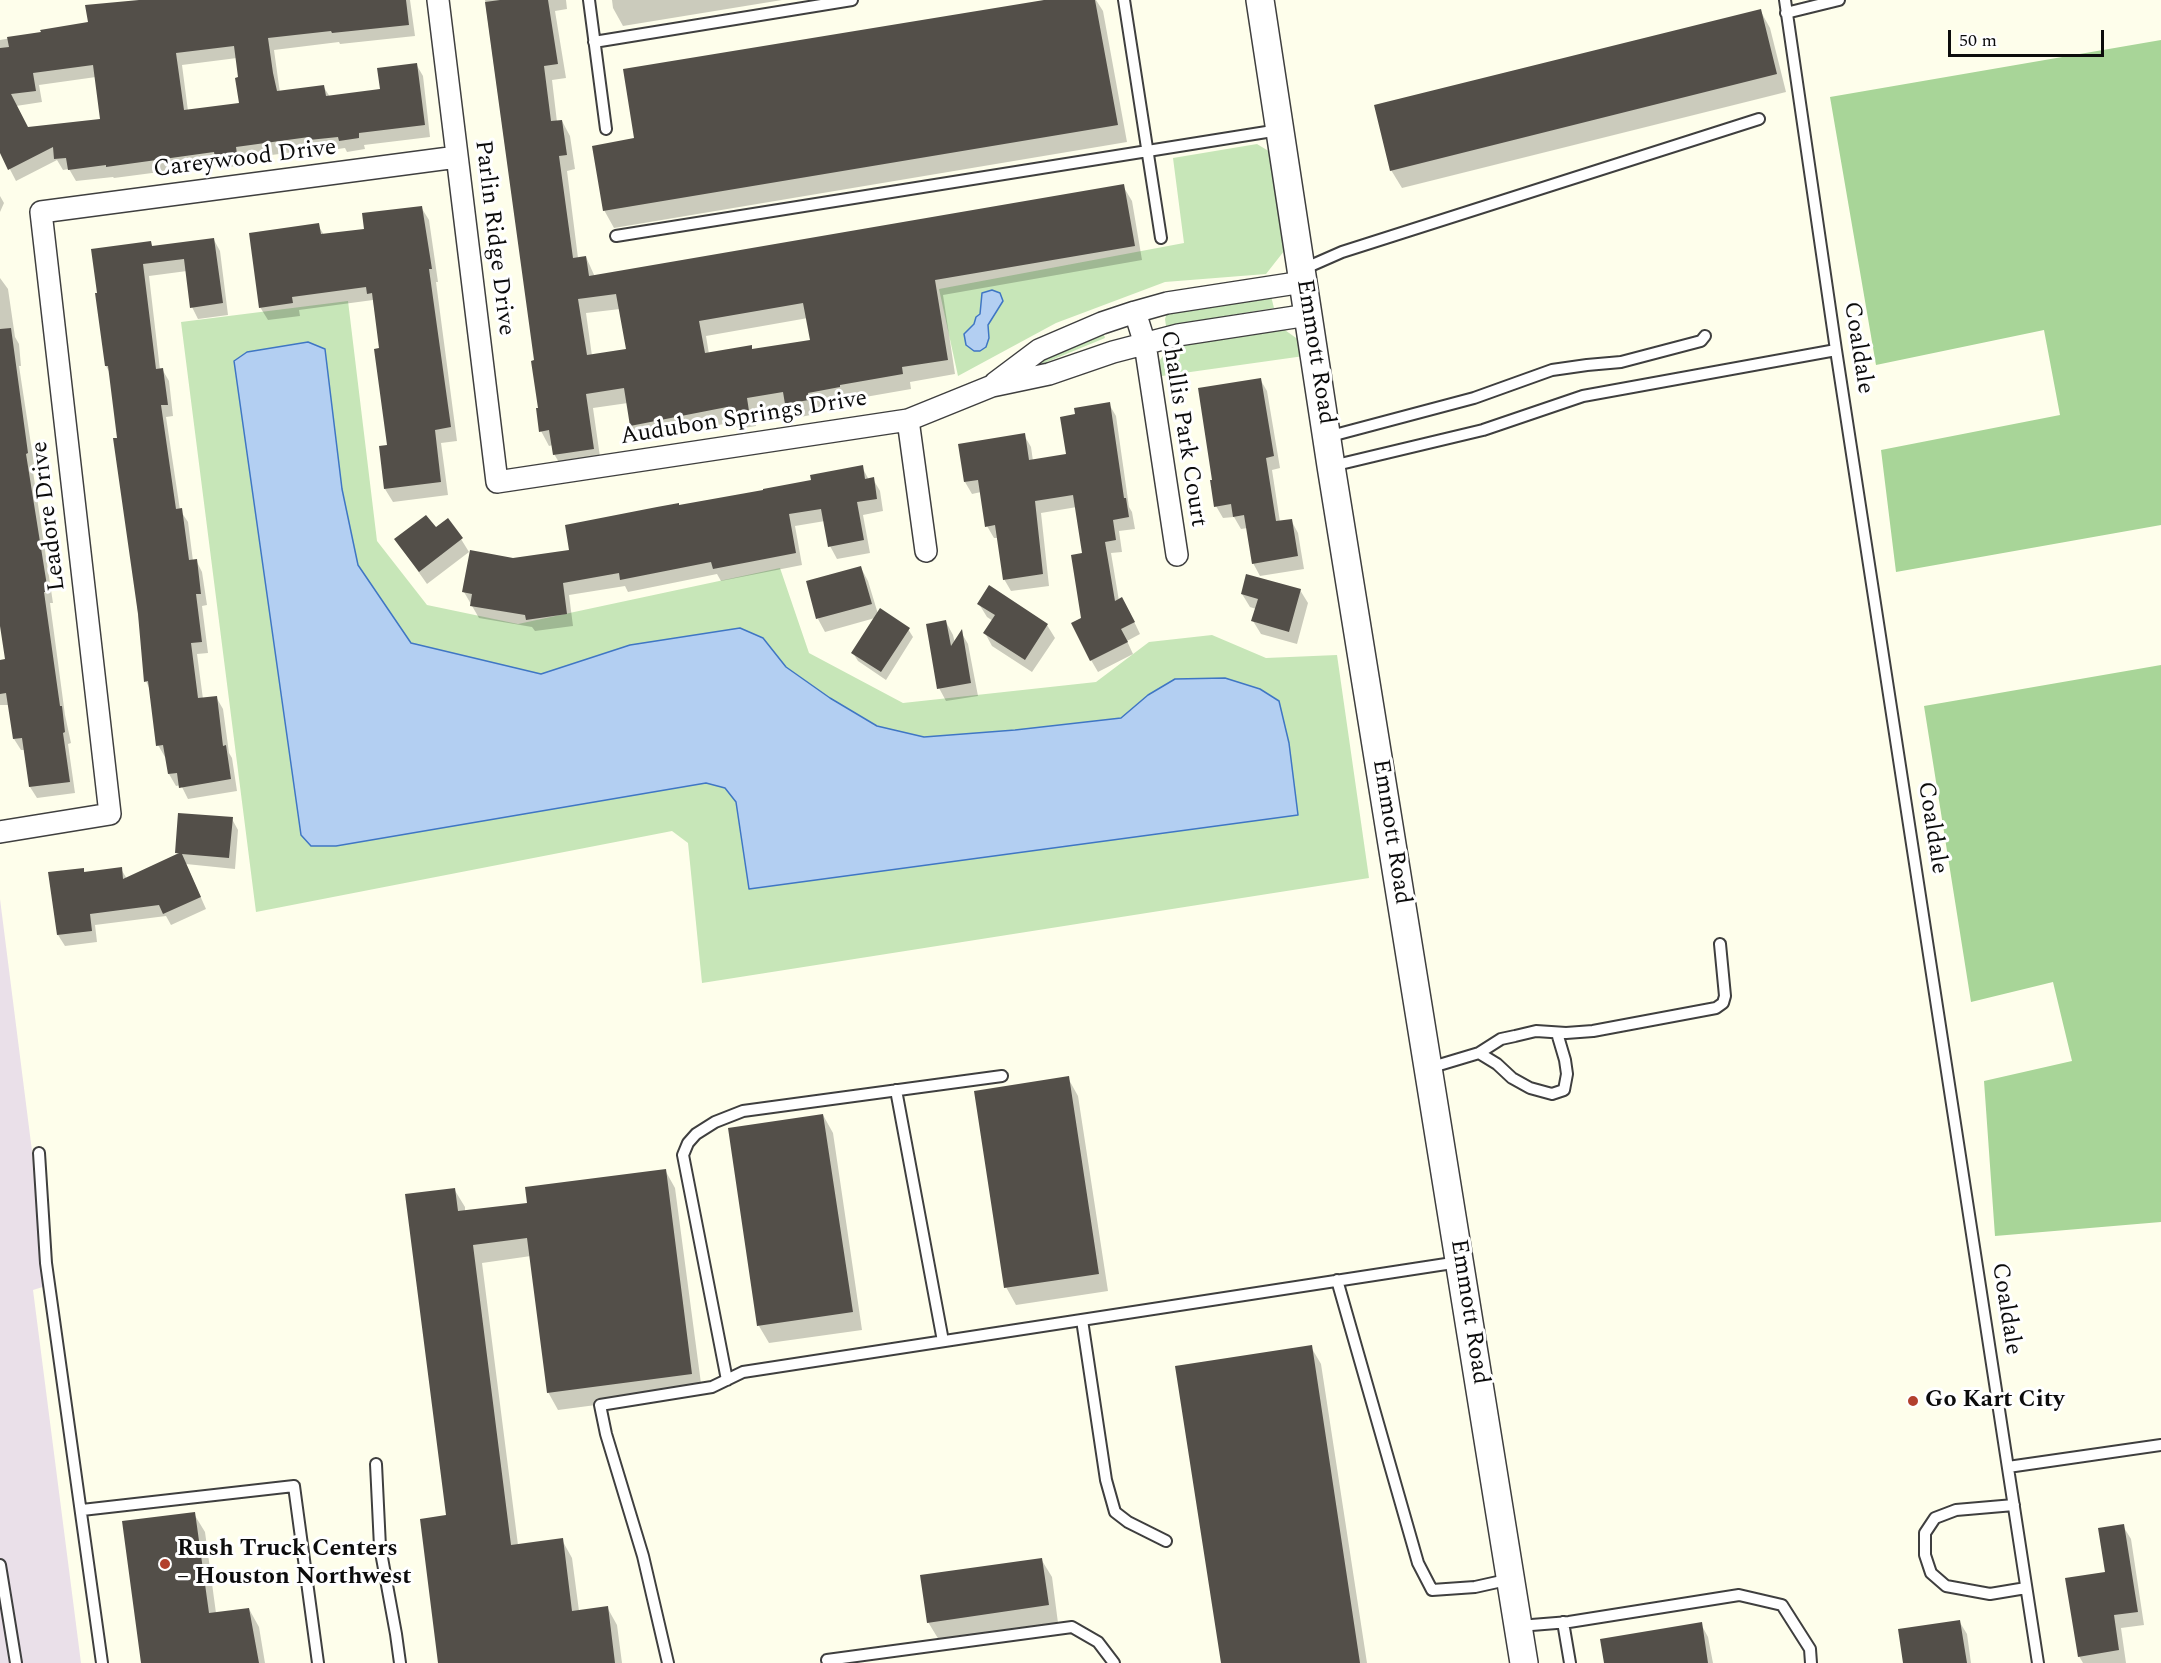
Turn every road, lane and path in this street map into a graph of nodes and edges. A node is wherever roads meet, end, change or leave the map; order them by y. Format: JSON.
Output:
{"nodes":[{"id":1,"x":438,"y":0,"type":"edge"},
{"id":2,"x":589,"y":0,"type":"edge"},
{"id":3,"x":852,"y":0,"type":"edge"},
{"id":4,"x":1124,"y":0,"type":"edge"},
{"id":5,"x":1260,"y":0,"type":"edge"},
{"id":6,"x":1785,"y":0,"type":"edge"},
{"id":7,"x":1839,"y":0,"type":"edge"},
{"id":8,"x":1786,"y":13,"type":"junction"},
{"id":9,"x":594,"y":42,"type":"junction"},
{"id":10,"x":1759,"y":119,"type":"dead end"},
{"id":11,"x":606,"y":129,"type":"dead end"},
{"id":12,"x":1280,"y":130,"type":"junction"},
{"id":13,"x":1147,"y":151,"type":"junction"},
{"id":14,"x":457,"y":158,"type":"junction"},
{"id":15,"x":41,"y":212,"type":"joint"},
{"id":16,"x":616,"y":236,"type":"dead end"},
{"id":17,"x":1161,"y":238,"type":"dead end"},
{"id":18,"x":1302,"y":276,"type":"junction"},
{"id":19,"x":1135,"y":312,"type":"junction"},
{"id":20,"x":1308,"y":315,"type":"junction"},
{"id":21,"x":1705,"y":336,"type":"dead end"},
{"id":22,"x":1145,"y":344,"type":"junction"},
{"id":23,"x":1836,"y":350,"type":"junction"},
{"id":24,"x":992,"y":386,"type":"junction"},
{"id":25,"x":908,"y":420,"type":"junction"},
{"id":26,"x":1327,"y":437,"type":"junction"},
{"id":27,"x":1331,"y":466,"type":"junction"},
{"id":28,"x":497,"y":482,"type":"joint"},
{"id":29,"x":926,"y":551,"type":"dead end"},
{"id":30,"x":1177,"y":555,"type":"dead end"},
{"id":31,"x":0,"y":832,"type":"edge"},
{"id":32,"x":1720,"y":944,"type":"dead end"},
{"id":33,"x":1557,"y":1033,"type":"junction"},
{"id":34,"x":1479,"y":1053,"type":"junction"},
{"id":35,"x":1428,"y":1068,"type":"junction"},
{"id":36,"x":1002,"y":1076,"type":"dead end"},
{"id":37,"x":896,"y":1090,"type":"junction"},
{"id":38,"x":39,"y":1153,"type":"dead end"},
{"id":39,"x":1460,"y":1262,"type":"junction"},
{"id":40,"x":1337,"y":1280,"type":"junction"},
{"id":41,"x":1082,"y":1320,"type":"junction"},
{"id":42,"x":943,"y":1341,"type":"junction"},
{"id":43,"x":727,"y":1380,"type":"junction"},
{"id":44,"x":2161,"y":1445,"type":"edge"},
{"id":45,"x":375,"y":1464,"type":"dead end"},
{"id":46,"x":2008,"y":1467,"type":"junction"},
{"id":47,"x":2014,"y":1505,"type":"junction"},
{"id":48,"x":82,"y":1510,"type":"junction"},
{"id":49,"x":1166,"y":1541,"type":"dead end"},
{"id":50,"x":0,"y":1565,"type":"edge"},
{"id":51,"x":1511,"y":1579,"type":"junction"},
{"id":52,"x":2026,"y":1588,"type":"junction"},
{"id":53,"x":1563,"y":1622,"type":"junction"},
{"id":54,"x":1518,"y":1626,"type":"junction"},
{"id":55,"x":827,"y":1660,"type":"dead end"},
{"id":56,"x":16,"y":1663,"type":"edge"},
{"id":57,"x":102,"y":1663,"type":"edge"},
{"id":58,"x":318,"y":1663,"type":"edge"},
{"id":59,"x":400,"y":1663,"type":"edge"},
{"id":60,"x":668,"y":1663,"type":"edge"},
{"id":61,"x":1114,"y":1663,"type":"edge"},
{"id":62,"x":1524,"y":1663,"type":"edge"},
{"id":63,"x":1570,"y":1663,"type":"edge"},
{"id":64,"x":1812,"y":1663,"type":"edge"},
{"id":65,"x":2038,"y":1663,"type":"edge"}],
"edges":[{"from":1,"to":14,"type":"street","name":"Parlin Ridge Drive"},
{"from":2,"to":9,"type":"lane"},
{"from":3,"to":9,"type":"lane"},
{"from":4,"to":13,"type":"lane"},
{"from":5,"to":12,"type":"street","name":"Emmott Road"},
{"from":6,"to":8,"type":"lane","name":"Coaldale"},
{"from":7,"to":8,"type":"lane"},
{"from":8,"to":23,"type":"lane","name":"Coaldale"},
{"from":9,"to":11,"type":"lane"},
{"from":10,"to":18,"type":"lane"},
{"from":12,"to":13,"type":"lane"},
{"from":12,"to":18,"type":"street","name":"Emmott Road"},
{"from":13,"to":16,"type":"lane"},
{"from":13,"to":17,"type":"lane"},
{"from":14,"to":15,"type":"street","name":"Careywood Drive"},
{"from":14,"to":28,"type":"street","name":"Parlin Ridge Drive"},
{"from":15,"to":31,"type":"street","name":"Leadore Drive"},
{"from":18,"to":19,"type":"street","name":"Audubon Springs Drive"},
{"from":18,"to":20,"type":"street","name":"Emmott Road"},
{"from":19,"to":22,"type":"street","name":"Challis Park Court"},
{"from":19,"to":24,"type":"street","name":"Audubon Springs Drive"},
{"from":20,"to":22,"type":"street","name":"Audubon Springs Drive"},
{"from":20,"to":26,"type":"street","name":"Emmott Road"},
{"from":21,"to":26,"type":"lane"},
{"from":22,"to":24,"type":"street","name":"Audubon Springs Drive"},
{"from":22,"to":30,"type":"street","name":"Challis Park Court"},
{"from":23,"to":27,"type":"lane"},
{"from":23,"to":46,"type":"lane","name":"Coaldale"},
{"from":24,"to":25,"type":"street","name":"Audubon Springs Drive"},
{"from":25,"to":28,"type":"street","name":"Audubon Springs Drive"},
{"from":25,"to":29,"type":"street"},
{"from":26,"to":27,"type":"street","name":"Emmott Road"},
{"from":27,"to":35,"type":"street","name":"Emmott Road"},
{"from":32,"to":33,"type":"lane"},
{"from":33,"to":34,"type":"lane"},
{"from":33,"to":34,"type":"lane"},
{"from":34,"to":35,"type":"lane"},
{"from":35,"to":39,"type":"street","name":"Emmott Road"},
{"from":36,"to":37,"type":"lane"},
{"from":37,"to":42,"type":"lane"},
{"from":37,"to":43,"type":"lane"},
{"from":38,"to":48,"type":"lane"},
{"from":39,"to":40,"type":"lane"},
{"from":39,"to":51,"type":"street","name":"Emmott Road"},
{"from":40,"to":41,"type":"lane"},
{"from":40,"to":51,"type":"lane"},
{"from":41,"to":42,"type":"lane"},
{"from":41,"to":49,"type":"lane"},
{"from":42,"to":43,"type":"lane"},
{"from":43,"to":60,"type":"lane"},
{"from":44,"to":46,"type":"lane"},
{"from":45,"to":59,"type":"lane"},
{"from":46,"to":47,"type":"lane","name":"Coaldale"},
{"from":47,"to":52,"type":"lane","name":"Coaldale"},
{"from":47,"to":52,"type":"lane"},
{"from":48,"to":57,"type":"lane"},
{"from":48,"to":58,"type":"lane"},
{"from":50,"to":56,"type":"lane"},
{"from":51,"to":54,"type":"street","name":"Emmott Road"},
{"from":52,"to":65,"type":"lane","name":"Coaldale"},
{"from":53,"to":54,"type":"lane"},
{"from":53,"to":63,"type":"lane"},
{"from":53,"to":64,"type":"lane"},
{"from":54,"to":62,"type":"street","name":"Emmott Road"},
{"from":55,"to":61,"type":"lane"}]}
